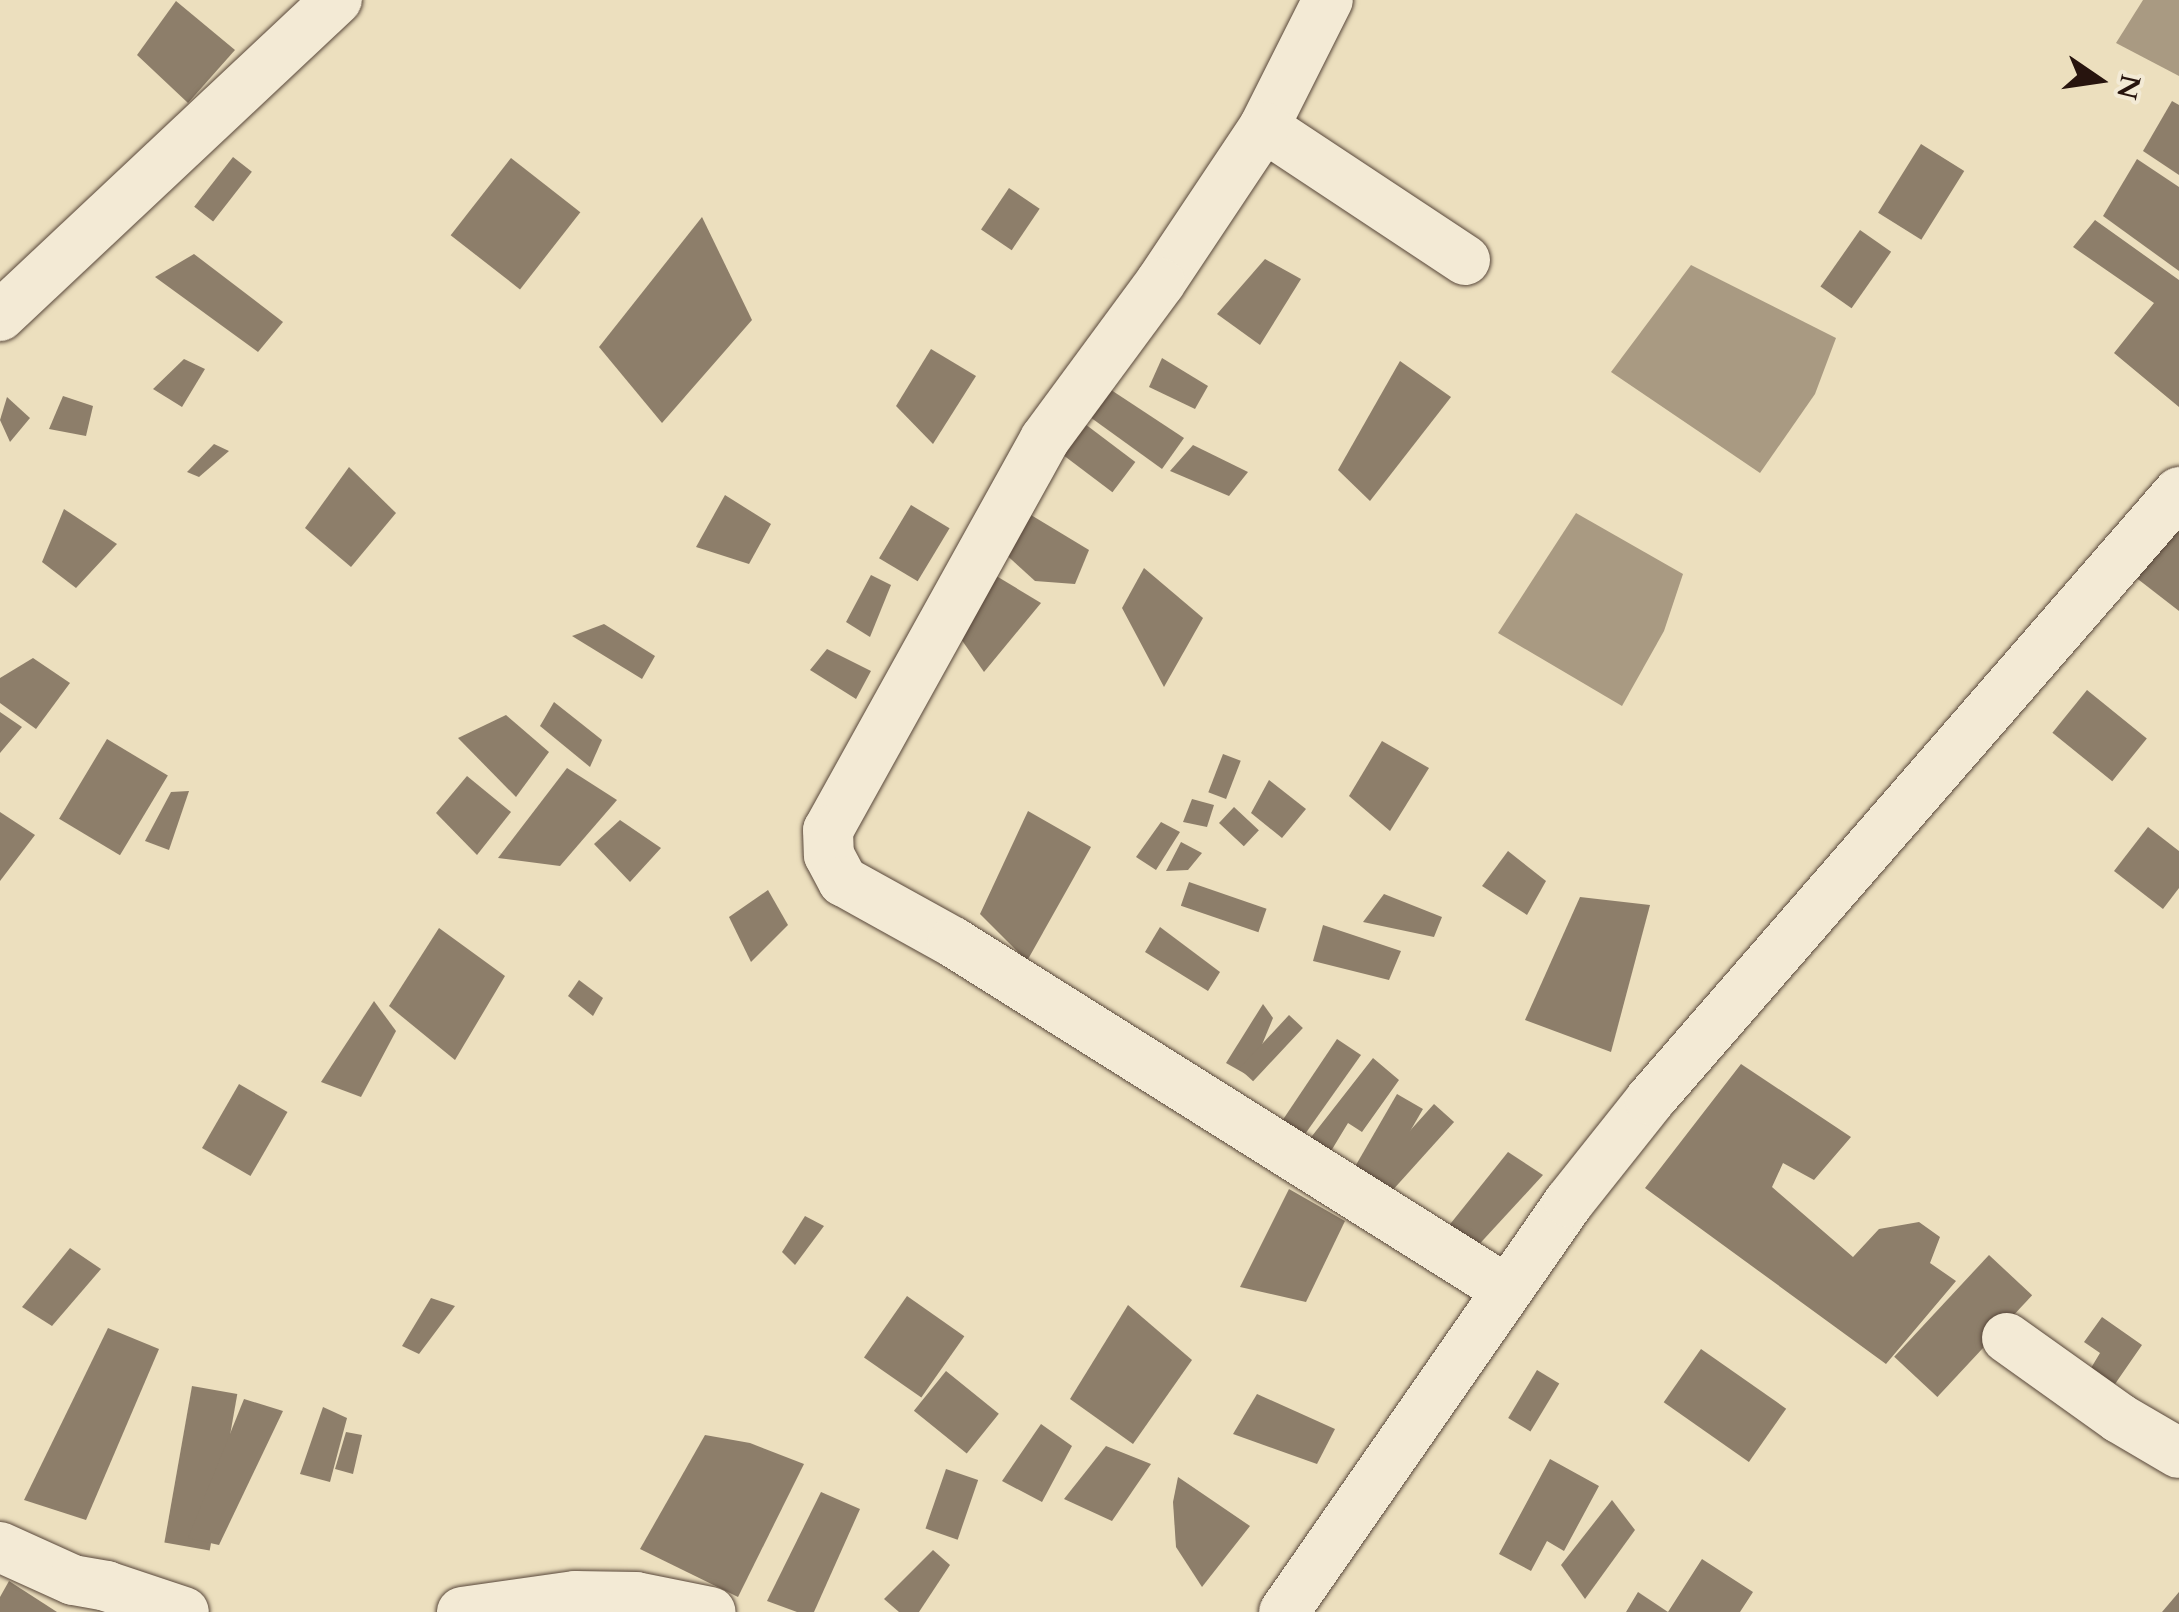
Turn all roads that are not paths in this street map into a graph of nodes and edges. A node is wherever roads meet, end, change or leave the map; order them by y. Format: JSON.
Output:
{"nodes":[{"id":1,"x":337,"y":0,"type":"edge"},
{"id":2,"x":1328,"y":0,"type":"edge"},
{"id":3,"x":1264,"y":127,"type":"junction"},
{"id":4,"x":1465,"y":260,"type":"dead end"},
{"id":5,"x":0,"y":316,"type":"edge"},
{"id":6,"x":2179,"y":492,"type":"edge"},
{"id":7,"x":1507,"y":1290,"type":"junction"},
{"id":8,"x":2007,"y":1338,"type":"dead end"},
{"id":9,"x":2179,"y":1453,"type":"edge"},
{"id":10,"x":0,"y":1546,"type":"edge"},
{"id":11,"x":184,"y":1612,"type":"edge"},
{"id":12,"x":462,"y":1612,"type":"edge"},
{"id":13,"x":710,"y":1612,"type":"edge"},
{"id":14,"x":1284,"y":1612,"type":"edge"}],
"edges":[{"from":1,"to":5,"type":"street"},
{"from":2,"to":3,"type":"street"},
{"from":3,"to":4,"type":"street"},
{"from":3,"to":7,"type":"street"},
{"from":6,"to":7,"type":"street"},
{"from":7,"to":14,"type":"street"},
{"from":8,"to":9,"type":"street"},
{"from":10,"to":11,"type":"street"},
{"from":12,"to":13,"type":"street"}]}
